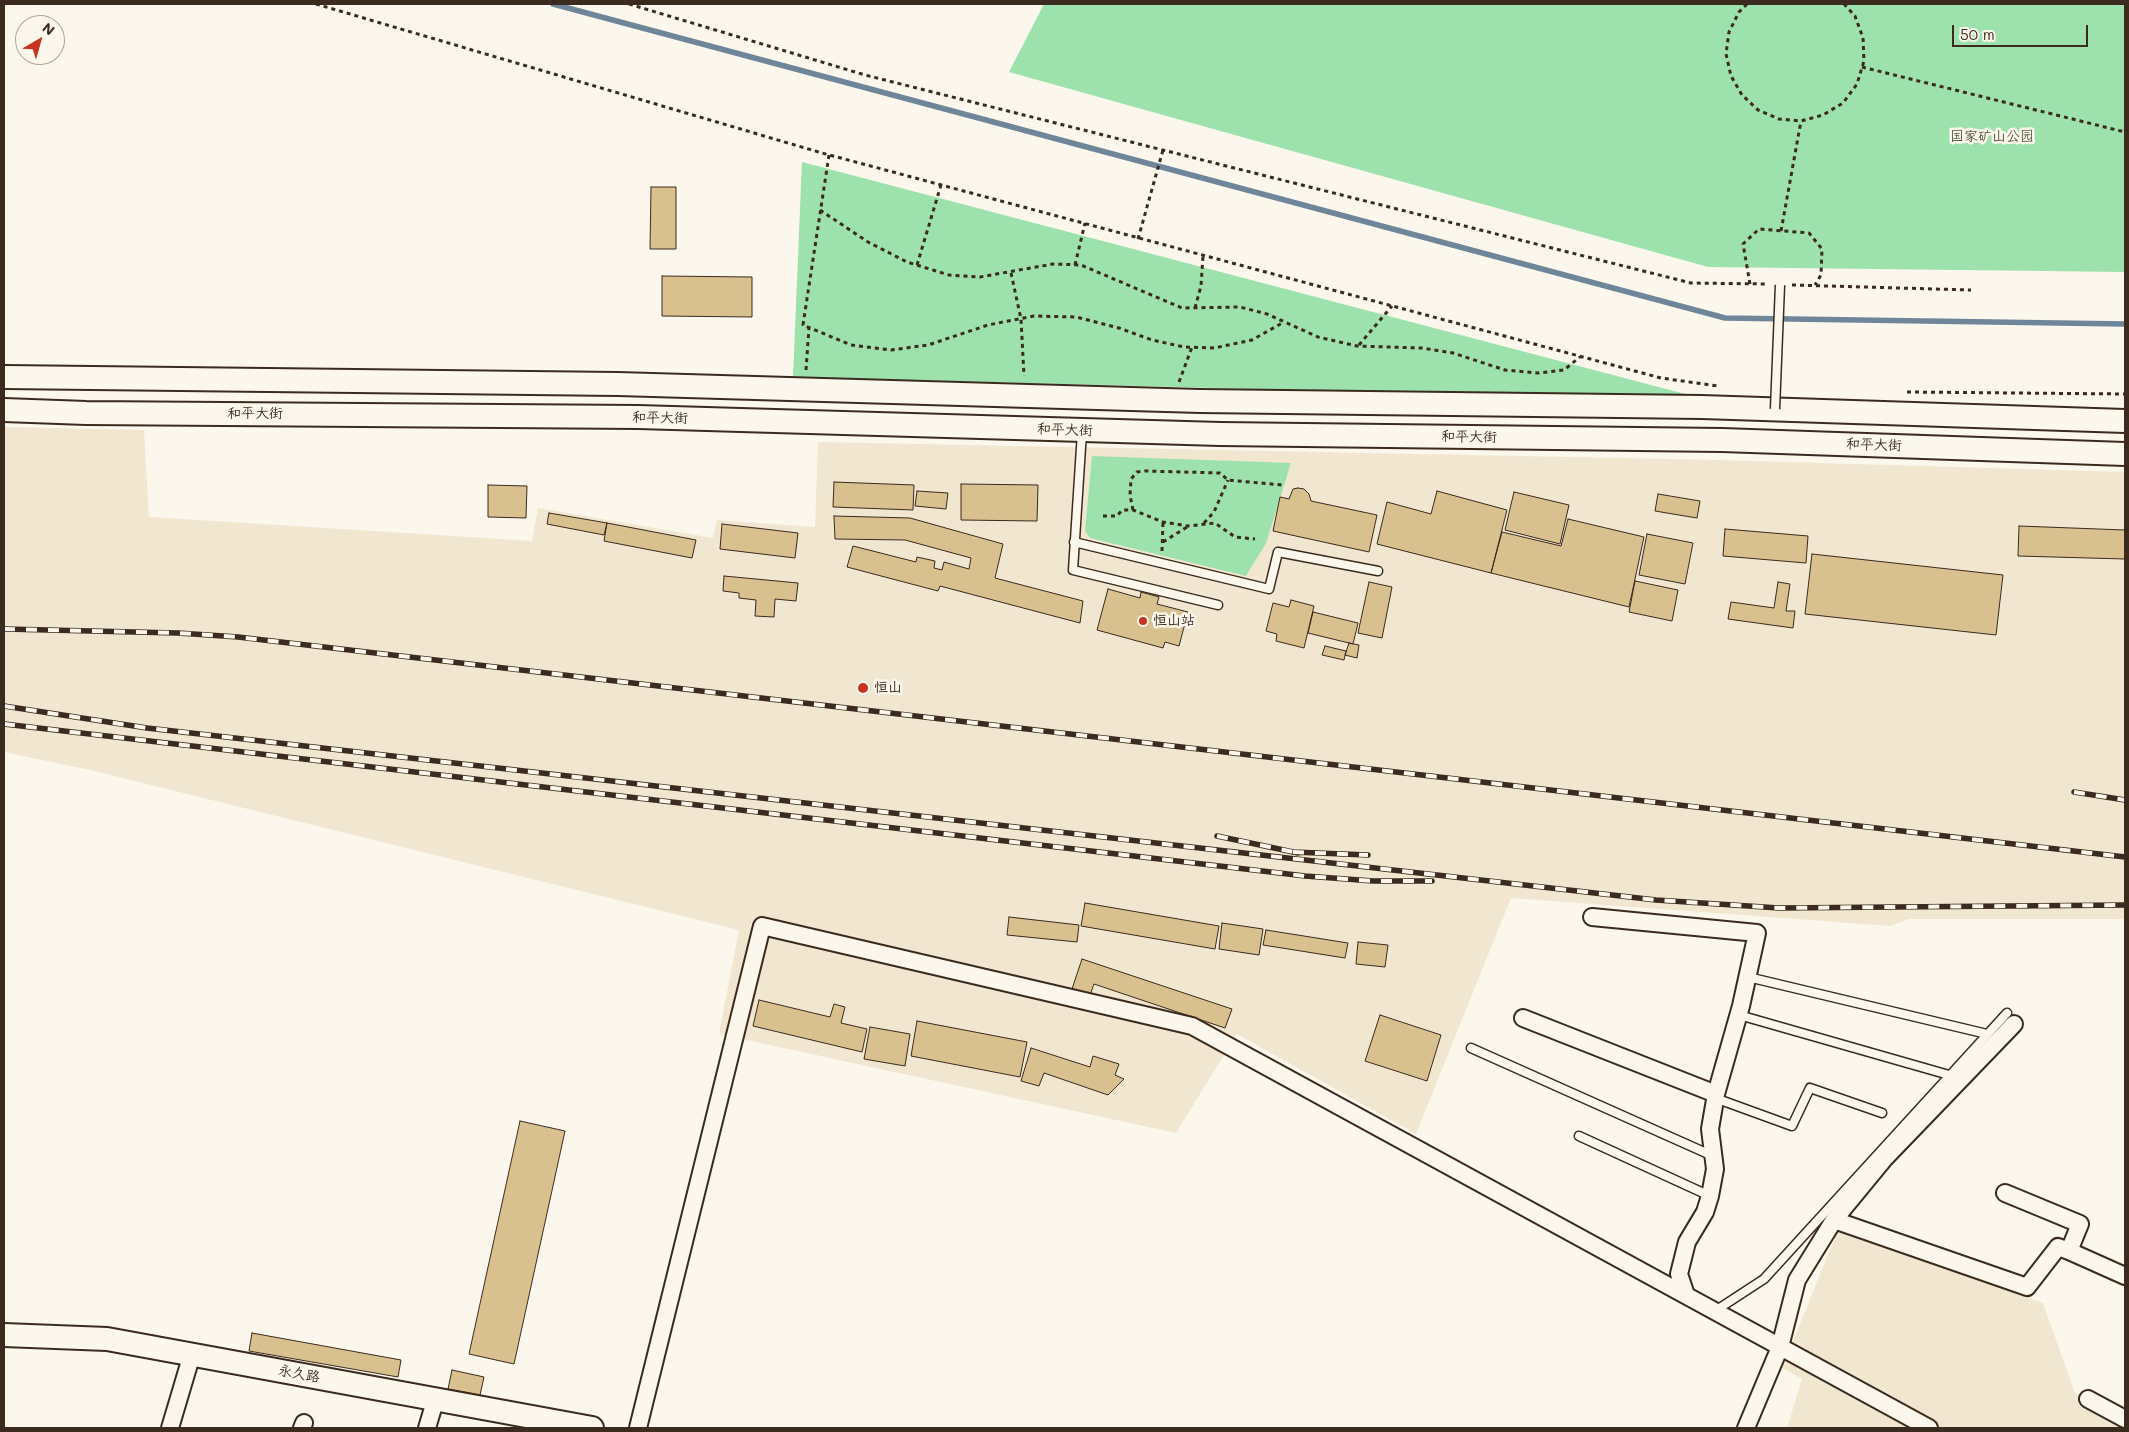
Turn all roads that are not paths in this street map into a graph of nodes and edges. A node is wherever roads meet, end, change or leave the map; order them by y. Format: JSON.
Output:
{"nodes":[{"id":1,"x":1780,"y":285,"type":"road end"},
{"id":2,"x":4,"y":377,"type":"edge"},
{"id":3,"x":1776,"y":409,"type":"junction"},
{"id":4,"x":4,"y":410,"type":"edge"},
{"id":5,"x":2125,"y":421,"type":"edge"},
{"id":6,"x":1082,"y":430,"type":"junction"},
{"id":7,"x":2125,"y":454,"type":"edge"},
{"id":8,"x":1074,"y":542,"type":"junction"},
{"id":9,"x":1378,"y":571,"type":"dead end"},
{"id":10,"x":1218,"y":605,"type":"dead end"},
{"id":11,"x":1592,"y":917,"type":"dead end"},
{"id":12,"x":1748,"y":977,"type":"junction"},
{"id":13,"x":1738,"y":1015,"type":"junction"},
{"id":14,"x":1523,"y":1018,"type":"dead end"},
{"id":15,"x":2011,"y":1018,"type":"joint"},
{"id":16,"x":1987,"y":1034,"type":"junction"},
{"id":17,"x":1471,"y":1048,"type":"dead end"},
{"id":18,"x":1949,"y":1075,"type":"junction"},
{"id":19,"x":1715,"y":1096,"type":"junction"},
{"id":20,"x":1882,"y":1113,"type":"dead end"},
{"id":21,"x":1579,"y":1136,"type":"dead end"},
{"id":22,"x":1714,"y":1156,"type":"junction"},
{"id":23,"x":2005,"y":1193,"type":"dead end"},
{"id":24,"x":1710,"y":1196,"type":"junction"},
{"id":25,"x":1834,"y":1220,"type":"junction"},
{"id":26,"x":2069,"y":1251,"type":"junction"},
{"id":27,"x":2125,"y":1276,"type":"edge"},
{"id":28,"x":1686,"y":1296,"type":"junction"},
{"id":29,"x":1715,"y":1311,"type":"junction"},
{"id":30,"x":4,"y":1335,"type":"edge"},
{"id":31,"x":1780,"y":1346,"type":"junction"},
{"id":32,"x":192,"y":1354,"type":"junction"},
{"id":33,"x":436,"y":1398,"type":"junction"},
{"id":34,"x":2088,"y":1399,"type":"dead end"},
{"id":35,"x":2125,"y":1419,"type":"edge"},
{"id":36,"x":564,"y":1426,"type":"edge"},
{"id":37,"x":170,"y":1428,"type":"edge"},
{"id":38,"x":428,"y":1428,"type":"edge"},
{"id":39,"x":592,"y":1428,"type":"edge"},
{"id":40,"x":638,"y":1428,"type":"edge"},
{"id":41,"x":1746,"y":1428,"type":"edge"},
{"id":42,"x":1929,"y":1428,"type":"edge"}],
"edges":[{"from":1,"to":3,"type":"lane","bridge":true},
{"from":2,"to":3,"type":"main road"},
{"from":3,"to":5,"type":"main road"},
{"from":4,"to":6,"type":"main road","name":"和平大街"},
{"from":6,"to":7,"type":"main road","name":"和平大街"},
{"from":6,"to":8,"type":"lane"},
{"from":8,"to":9,"type":"lane"},
{"from":8,"to":10,"type":"lane"},
{"from":11,"to":12,"type":"street"},
{"from":12,"to":13,"type":"street"},
{"from":12,"to":16,"type":"lane"},
{"from":13,"to":18,"type":"lane"},
{"from":13,"to":19,"type":"street"},
{"from":14,"to":19,"type":"street"},
{"from":15,"to":16,"type":"lane"},
{"from":15,"to":25,"type":"street"},
{"from":16,"to":18,"type":"lane"},
{"from":17,"to":22,"type":"lane"},
{"from":18,"to":29,"type":"lane"},
{"from":19,"to":20,"type":"lane"},
{"from":19,"to":22,"type":"street"},
{"from":21,"to":24,"type":"lane"},
{"from":22,"to":24,"type":"street"},
{"from":23,"to":26,"type":"street"},
{"from":24,"to":28,"type":"street"},
{"from":25,"to":26,"type":"street"},
{"from":25,"to":31,"type":"street"},
{"from":26,"to":27,"type":"street"},
{"from":28,"to":29,"type":"street"},
{"from":28,"to":40,"type":"street"},
{"from":29,"to":31,"type":"street"},
{"from":30,"to":32,"type":"main road","name":"永久路"},
{"from":31,"to":41,"type":"street"},
{"from":31,"to":42,"type":"street"},
{"from":32,"to":33,"type":"main road","name":"永久路"},
{"from":32,"to":37,"type":"street"},
{"from":33,"to":36,"type":"main road","name":"永久路"},
{"from":33,"to":38,"type":"street"},
{"from":34,"to":35,"type":"street"},
{"from":36,"to":39,"type":"main road","name":"永久路"}]}
